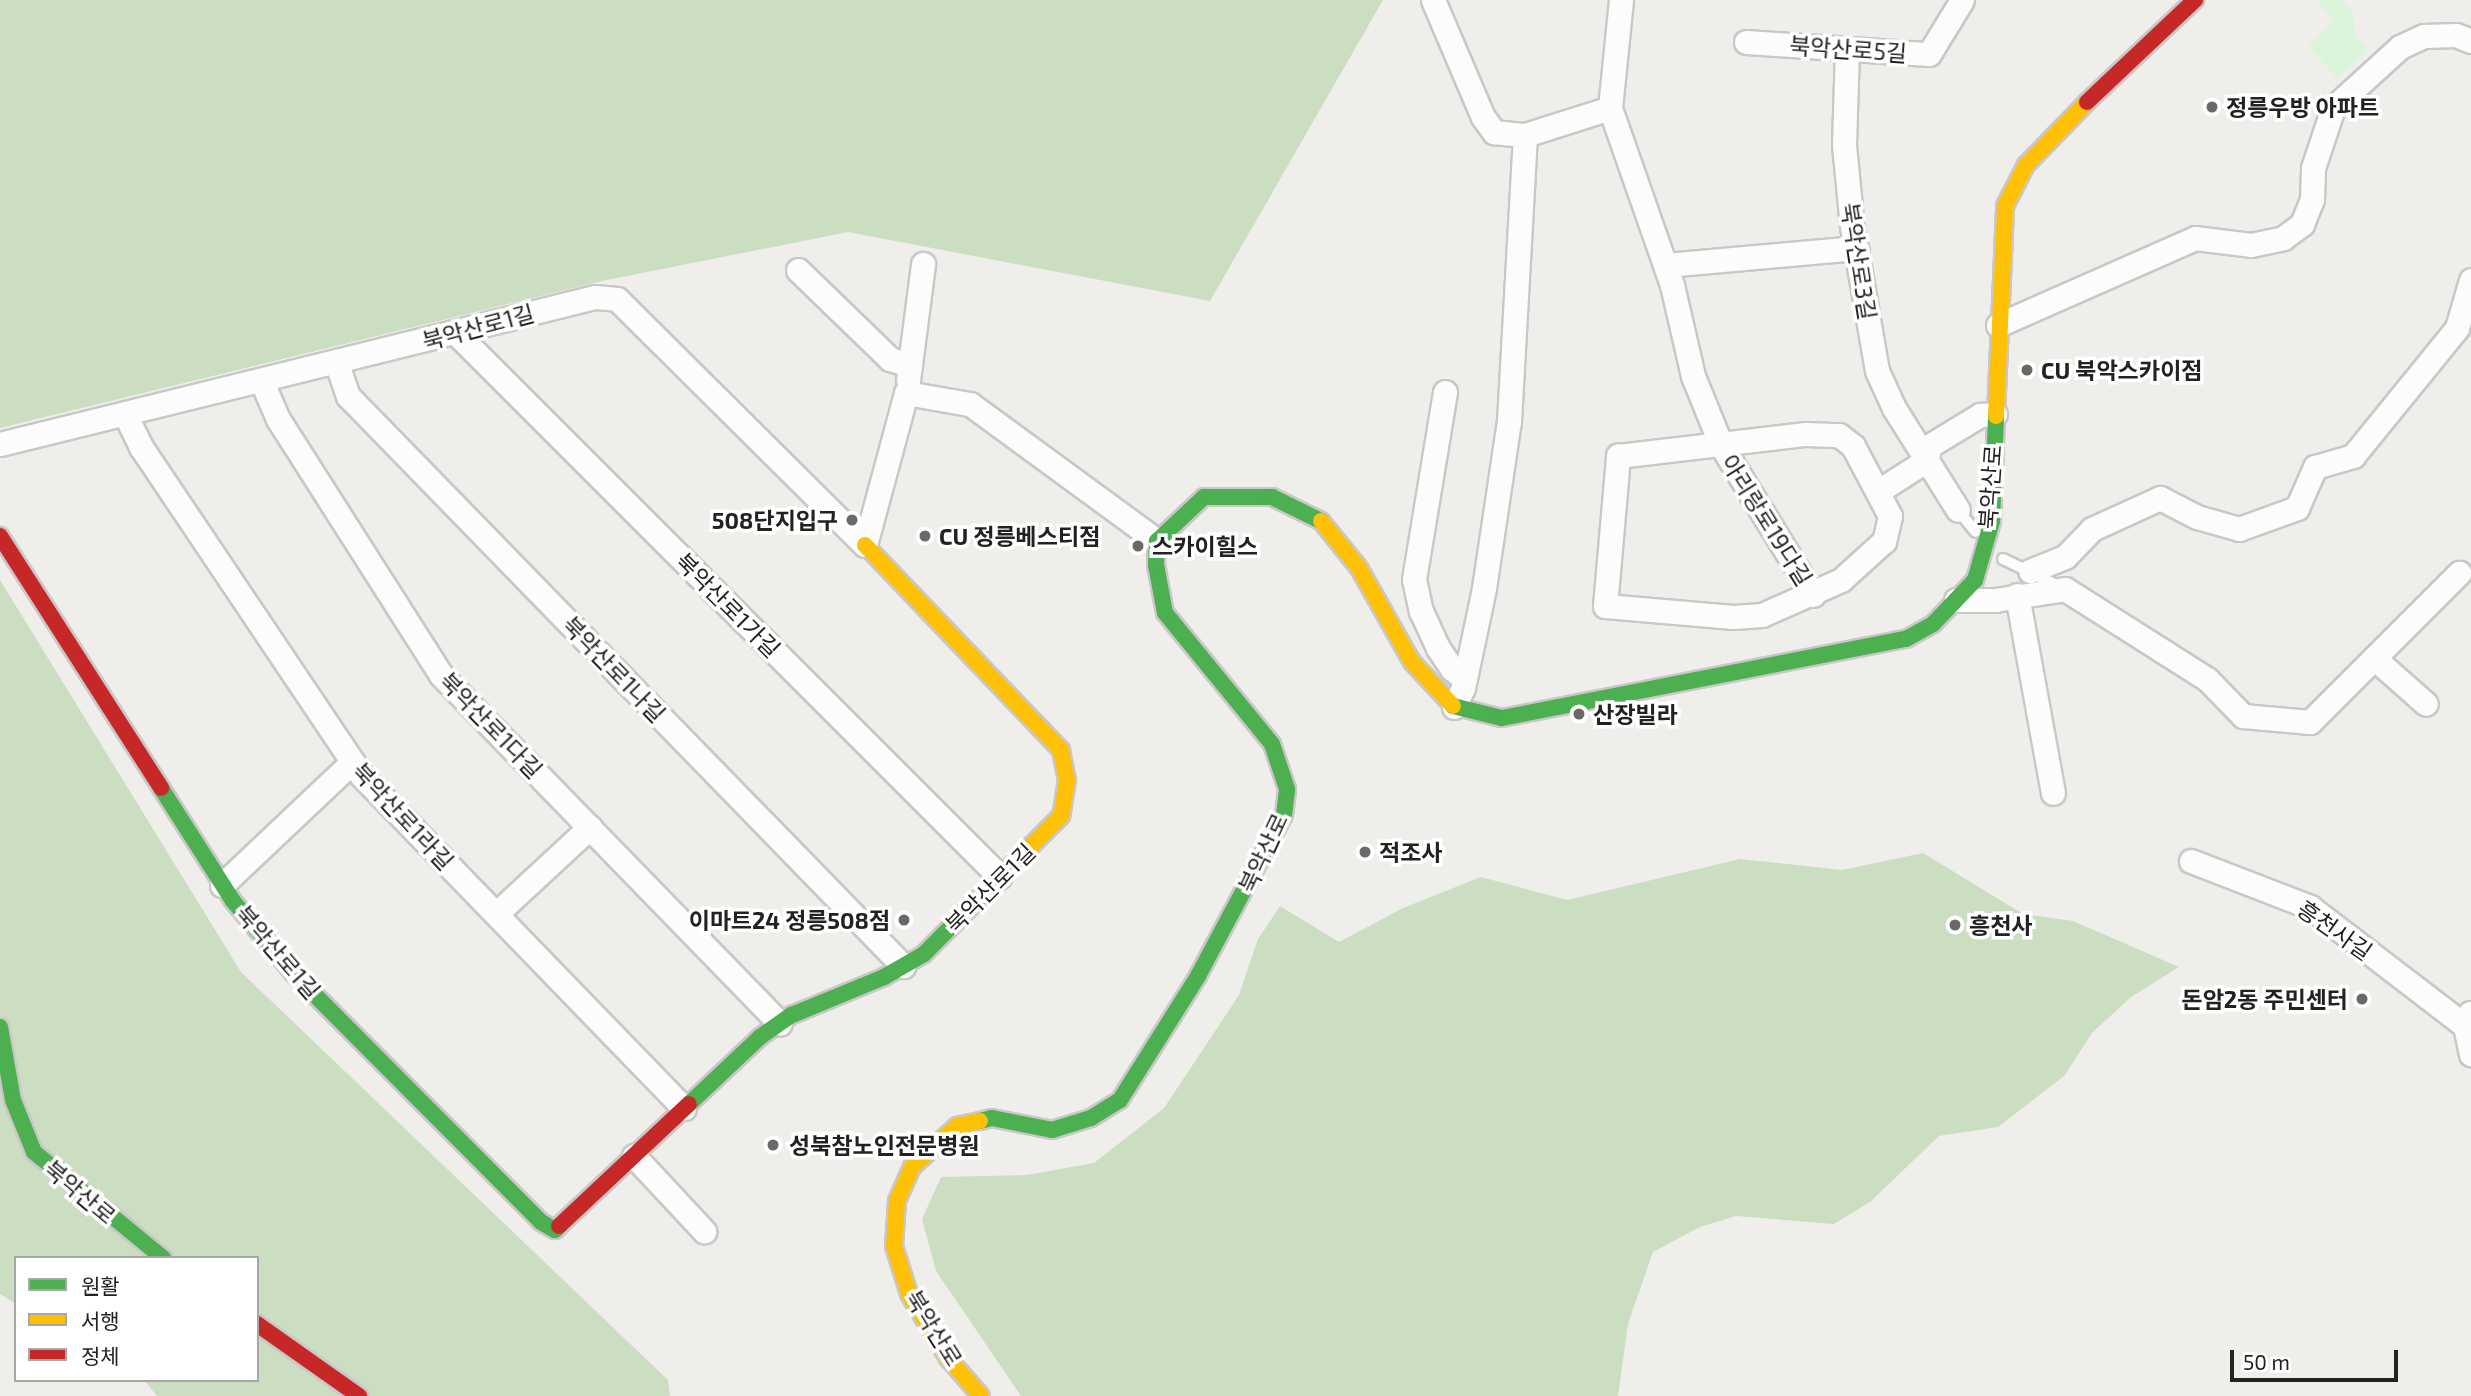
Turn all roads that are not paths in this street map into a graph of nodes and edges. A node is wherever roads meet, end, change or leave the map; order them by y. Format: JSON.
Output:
{"nodes":[{"id":1,"x":1433,"y":0,"type":"edge"},
{"id":2,"x":1621,"y":0,"type":"edge"},
{"id":3,"x":1962,"y":0,"type":"edge"},
{"id":4,"x":2195,"y":0,"type":"edge"},
{"id":5,"x":2471,"y":41,"type":"edge"},
{"id":6,"x":1746,"y":42,"type":"dead end"},
{"id":7,"x":1847,"y":49,"type":"junction"},
{"id":8,"x":1610,"y":108,"type":"junction"},
{"id":9,"x":1525,"y":135,"type":"junction"},
{"id":10,"x":1856,"y":248,"type":"junction"},
{"id":11,"x":923,"y":264,"type":"dead end"},
{"id":12,"x":1666,"y":265,"type":"junction"},
{"id":13,"x":798,"y":270,"type":"dead end"},
{"id":14,"x":2471,"y":280,"type":"edge"},
{"id":15,"x":1998,"y":325,"type":"junction"},
{"id":16,"x":456,"y":333,"type":"junction"},
{"id":17,"x":337,"y":364,"type":"junction"},
{"id":18,"x":910,"y":365,"type":"junction"},
{"id":19,"x":262,"y":382,"type":"junction"},
{"id":20,"x":1445,"y":392,"type":"dead end"},
{"id":21,"x":906,"y":393,"type":"junction"},
{"id":22,"x":125,"y":414,"type":"junction"},
{"id":23,"x":1995,"y":414,"type":"junction"},
{"id":24,"x":0,"y":444,"type":"edge"},
{"id":25,"x":1721,"y":445,"type":"junction"},
{"id":26,"x":1927,"y":460,"type":"junction"},
{"id":27,"x":1880,"y":491,"type":"junction"},
{"id":28,"x":1958,"y":510,"type":"joint"},
{"id":29,"x":1976,"y":532,"type":"dead end"},
{"id":30,"x":0,"y":536,"type":"edge"},
{"id":31,"x":1157,"y":541,"type":"junction"},
{"id":32,"x":865,"y":545,"type":"junction"},
{"id":33,"x":2003,"y":559,"type":"dead end"},
{"id":34,"x":2030,"y":570,"type":"junction"},
{"id":35,"x":2459,"y":573,"type":"dead end"},
{"id":36,"x":2065,"y":589,"type":"junction"},
{"id":37,"x":1813,"y":594,"type":"junction"},
{"id":38,"x":2017,"y":595,"type":"junction"},
{"id":39,"x":1956,"y":600,"type":"junction"},
{"id":40,"x":2374,"y":658,"type":"junction"},
{"id":41,"x":1465,"y":679,"type":"junction"},
{"id":42,"x":2426,"y":704,"type":"dead end"},
{"id":43,"x":1454,"y":707,"type":"junction"},
{"id":44,"x":352,"y":762,"type":"junction"},
{"id":45,"x":2053,"y":793,"type":"dead end"},
{"id":46,"x":590,"y":827,"type":"junction"},
{"id":47,"x":2190,"y":861,"type":"dead end"},
{"id":48,"x":1000,"y":877,"type":"junction"},
{"id":49,"x":222,"y":885,"type":"junction"},
{"id":50,"x":496,"y":914,"type":"junction"},
{"id":51,"x":903,"y":966,"type":"junction"},
{"id":52,"x":2468,"y":1019,"type":"edge"},
{"id":53,"x":780,"y":1023,"type":"junction"},
{"id":54,"x":0,"y":1027,"type":"edge"},
{"id":55,"x":2471,"y":1054,"type":"edge"},
{"id":56,"x":684,"y":1108,"type":"junction"},
{"id":57,"x":10,"y":1111,"type":"edge"},
{"id":58,"x":634,"y":1156,"type":"junction"},
{"id":59,"x":704,"y":1231,"type":"dead end"},
{"id":60,"x":160,"y":1256,"type":"edge"},
{"id":61,"x":259,"y":1325,"type":"edge"},
{"id":62,"x":348,"y":1392,"type":"edge"},
{"id":63,"x":981,"y":1396,"type":"edge"}],
"edges":[{"from":1,"to":9,"type":"street"},
{"from":2,"to":8,"type":"street","name":"아리랑로19다길"},
{"from":3,"to":7,"type":"street","name":"북악산로5길"},
{"from":4,"to":15,"type":"street","name":"북악산로"},
{"from":5,"to":15,"type":"street"},
{"from":6,"to":7,"type":"street","name":"북악산로5길"},
{"from":7,"to":10,"type":"street","name":"북악산로3길"},
{"from":8,"to":9,"type":"street"},
{"from":8,"to":12,"type":"street","name":"아리랑로19다길"},
{"from":9,"to":41,"type":"street"},
{"from":10,"to":12,"type":"street"},
{"from":10,"to":26,"type":"street","name":"북악산로3길"},
{"from":11,"to":18,"type":"street"},
{"from":12,"to":25,"type":"street","name":"아리랑로19다길"},
{"from":13,"to":18,"type":"street"},
{"from":14,"to":34,"type":"street"},
{"from":15,"to":23,"type":"street","name":"북악산로"},
{"from":16,"to":17,"type":"street","name":"북악산로1길"},
{"from":16,"to":32,"type":"street","name":"북악산로1길"},
{"from":16,"to":48,"type":"street","name":"북악산로1가길"},
{"from":17,"to":19,"type":"street","name":"북악산로1길"},
{"from":17,"to":51,"type":"street","name":"북악산로1나길"},
{"from":18,"to":21,"type":"street"},
{"from":19,"to":22,"type":"street","name":"북악산로1길"},
{"from":19,"to":46,"type":"street","name":"북악산로1다길"},
{"from":20,"to":41,"type":"street"},
{"from":21,"to":31,"type":"street"},
{"from":21,"to":32,"type":"street"},
{"from":22,"to":24,"type":"street","name":"북악산로1길"},
{"from":22,"to":44,"type":"street","name":"북악산로1라길"},
{"from":23,"to":26,"type":"street"},
{"from":23,"to":39,"type":"street","name":"북악산로"},
{"from":25,"to":27,"type":"street","name":"아리랑로19다길"},
{"from":25,"to":37,"type":"street","name":"아리랑로19다길"},
{"from":25,"to":37,"type":"street","name":"아리랑로19다길"},
{"from":26,"to":27,"type":"street"},
{"from":26,"to":28,"type":"street","name":"북악산로3길"},
{"from":27,"to":37,"type":"street","name":"아리랑로19다길"},
{"from":28,"to":29,"type":"lane","name":"북악산로3길"},
{"from":30,"to":49,"type":"street","name":"북악산로1길"},
{"from":31,"to":43,"type":"street"},
{"from":31,"to":63,"type":"street","name":"북악산로"},
{"from":32,"to":48,"type":"street","name":"북악산로1길"},
{"from":33,"to":34,"type":"lane"},
{"from":34,"to":36,"type":"lane"},
{"from":35,"to":40,"type":"street"},
{"from":36,"to":38,"type":"street"},
{"from":36,"to":40,"type":"street"},
{"from":38,"to":39,"type":"street"},
{"from":38,"to":45,"type":"street"},
{"from":39,"to":43,"type":"street","name":"북악산로"},
{"from":40,"to":42,"type":"street"},
{"from":41,"to":43,"type":"street"},
{"from":44,"to":49,"type":"street"},
{"from":44,"to":50,"type":"street","name":"북악산로1라길"},
{"from":46,"to":50,"type":"street"},
{"from":46,"to":53,"type":"street","name":"북악산로1다길"},
{"from":47,"to":52,"type":"street","name":"흥천사길"},
{"from":48,"to":51,"type":"street","name":"북악산로1길"},
{"from":49,"to":58,"type":"street","name":"북악산로1길"},
{"from":50,"to":56,"type":"street","name":"북악산로1라길"},
{"from":51,"to":53,"type":"street","name":"북악산로1길"},
{"from":52,"to":55,"type":"street"},
{"from":53,"to":56,"type":"street","name":"북악산로1길"},
{"from":54,"to":57,"type":"street","name":"북악산로"},
{"from":56,"to":58,"type":"street","name":"북악산로1길"},
{"from":57,"to":60,"type":"street","name":"북악산로"},
{"from":58,"to":59,"type":"street"},
{"from":61,"to":62,"type":"street"}]}
